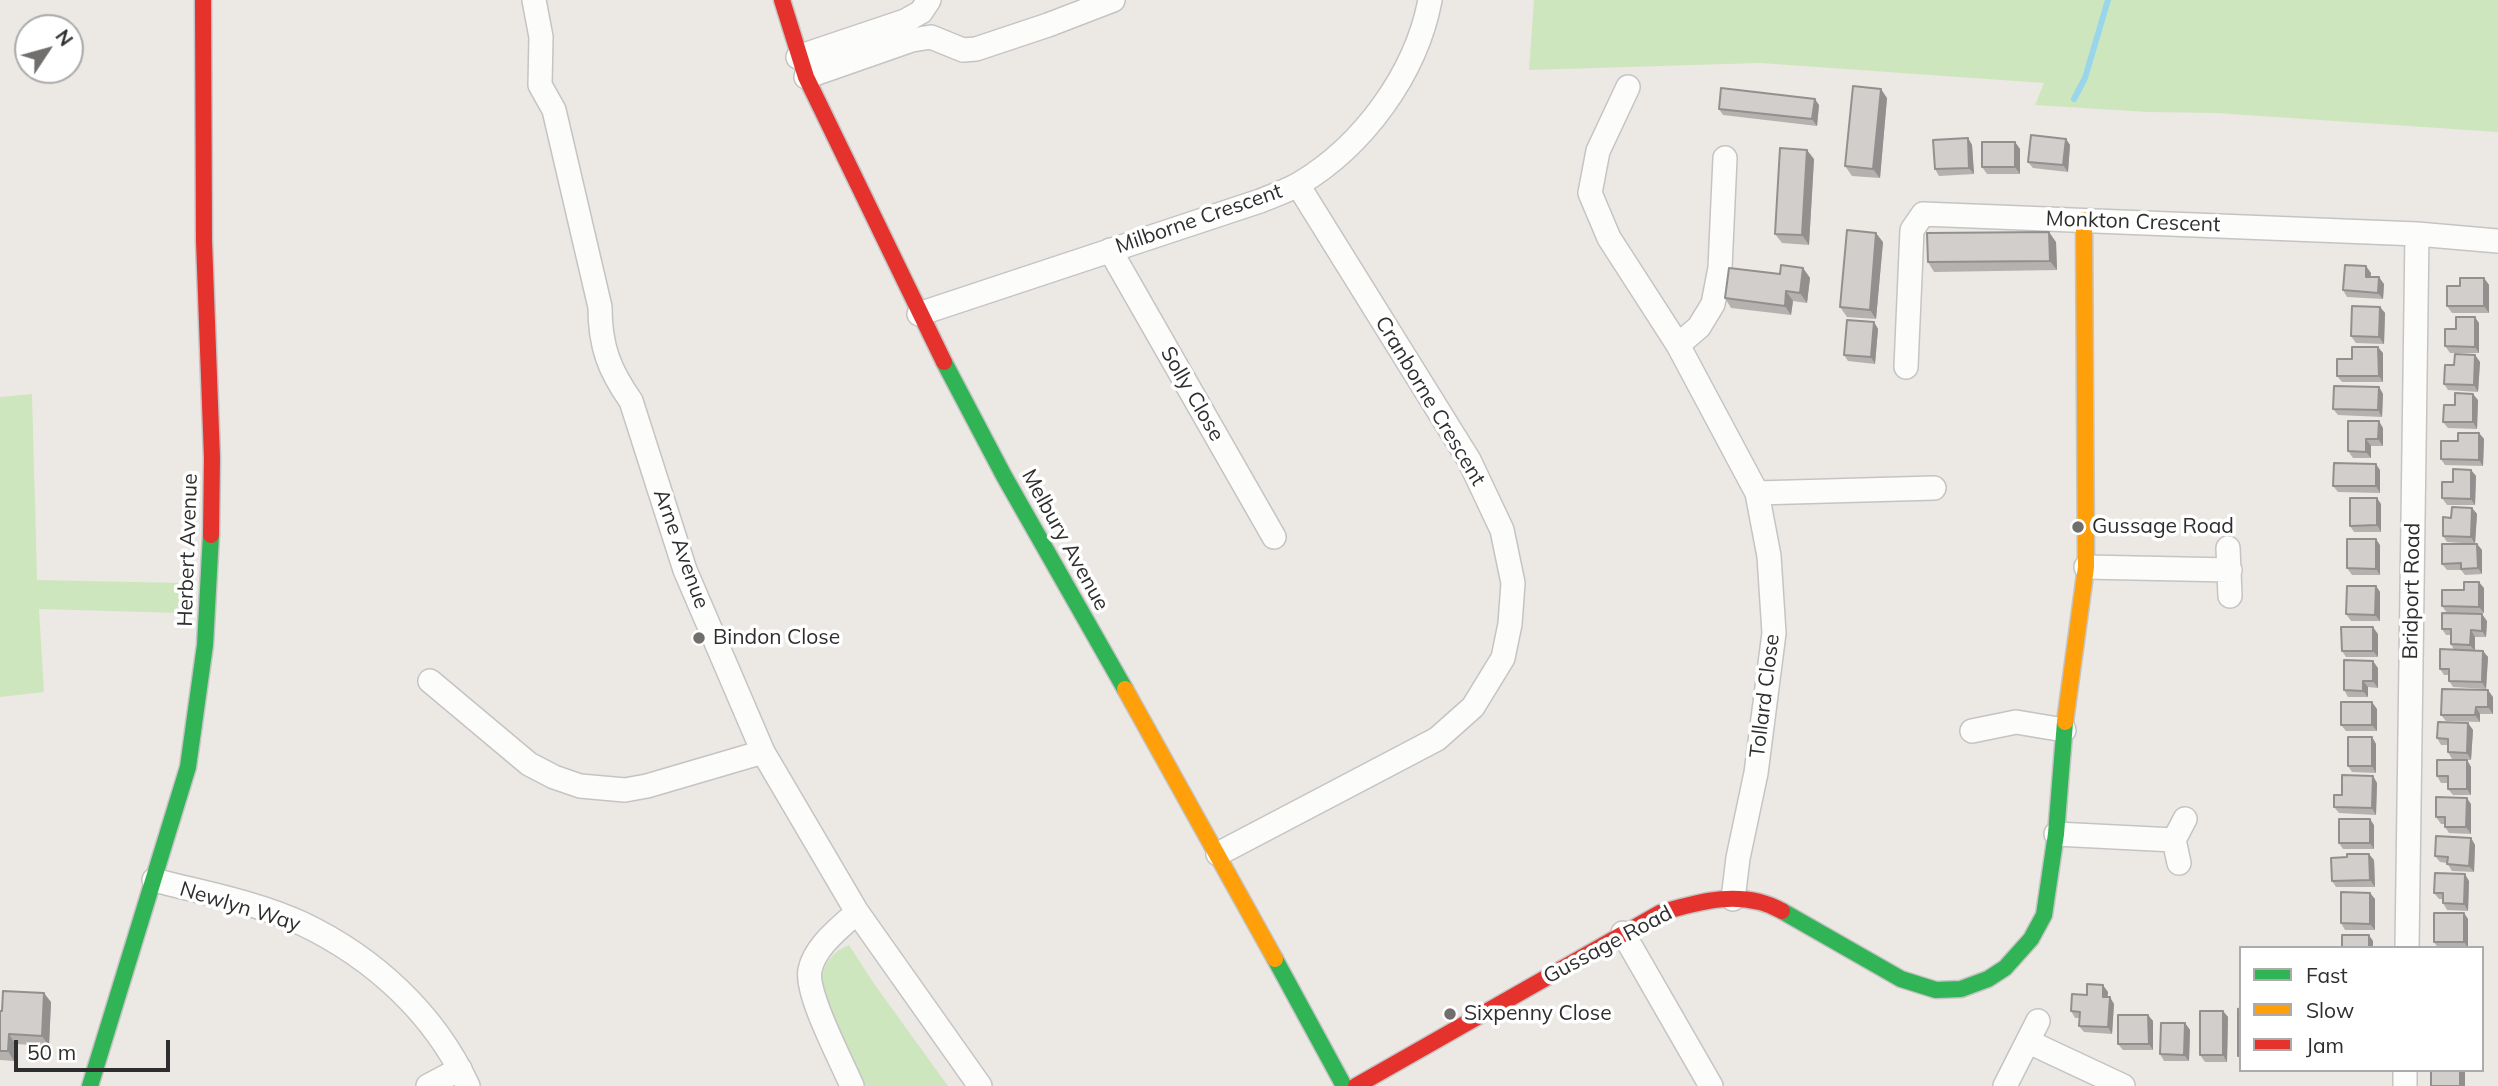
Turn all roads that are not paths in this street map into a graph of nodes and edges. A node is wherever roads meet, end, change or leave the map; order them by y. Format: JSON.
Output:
{"nodes":[{"id":1,"x":203,"y":0,"type":"edge"},
{"id":2,"x":534,"y":0,"type":"edge"},
{"id":3,"x":782,"y":0,"type":"edge"},
{"id":4,"x":1113,"y":0,"type":"edge"},
{"id":5,"x":1430,"y":0,"type":"edge"},
{"id":6,"x":925,"y":6,"type":"edge"},
{"id":7,"x":802,"y":67,"type":"junction"},
{"id":8,"x":1628,"y":87,"type":"dead end"},
{"id":9,"x":1725,"y":158,"type":"dead end"},
{"id":10,"x":1298,"y":185,"type":"junction"},
{"id":11,"x":2084,"y":220,"type":"junction"},
{"id":12,"x":2417,"y":234,"type":"junction"},
{"id":13,"x":2498,"y":242,"type":"edge"},
{"id":14,"x":1110,"y":250,"type":"junction"},
{"id":15,"x":919,"y":314,"type":"junction"},
{"id":16,"x":1678,"y":345,"type":"junction"},
{"id":17,"x":1906,"y":367,"type":"dead end"},
{"id":18,"x":1934,"y":488,"type":"dead end"},
{"id":19,"x":1757,"y":493,"type":"junction"},
{"id":20,"x":1275,"y":537,"type":"dead end"},
{"id":21,"x":2086,"y":567,"type":"junction"},
{"id":22,"x":2230,"y":596,"type":"dead end"},
{"id":23,"x":430,"y":681,"type":"dead end"},
{"id":24,"x":2064,"y":730,"type":"junction"},
{"id":25,"x":1972,"y":731,"type":"dead end"},
{"id":26,"x":763,"y":752,"type":"junction"},
{"id":27,"x":2185,"y":819,"type":"dead end"},
{"id":28,"x":2056,"y":834,"type":"junction"},
{"id":29,"x":1218,"y":854,"type":"junction"},
{"id":30,"x":154,"y":880,"type":"junction"},
{"id":31,"x":1733,"y":898,"type":"junction"},
{"id":32,"x":857,"y":912,"type":"junction"},
{"id":33,"x":1623,"y":933,"type":"junction"},
{"id":34,"x":2407,"y":946,"type":"edge"},
{"id":35,"x":464,"y":1077,"type":"edge"},
{"id":36,"x":2007,"y":1082,"type":"edge"},
{"id":37,"x":90,"y":1086,"type":"edge"},
{"id":38,"x":428,"y":1086,"type":"edge"},
{"id":39,"x":852,"y":1086,"type":"edge"},
{"id":40,"x":980,"y":1086,"type":"edge"},
{"id":41,"x":1344,"y":1086,"type":"edge"},
{"id":42,"x":1356,"y":1086,"type":"edge"},
{"id":43,"x":1711,"y":1086,"type":"edge"},
{"id":44,"x":2123,"y":1086,"type":"edge"}],
"edges":[{"from":1,"to":30,"type":"street","name":"Herbert Avenue"},
{"from":2,"to":26,"type":"street","name":"Arne Avenue"},
{"from":3,"to":7,"type":"street","name":"Melbury Avenue"},
{"from":4,"to":7,"type":"street"},
{"from":5,"to":10,"type":"street","name":"Milborne Crescent"},
{"from":6,"to":7,"type":"street"},
{"from":7,"to":15,"type":"street","name":"Melbury Avenue"},
{"from":8,"to":16,"type":"street","name":"Tollard Close"},
{"from":9,"to":16,"type":"street"},
{"from":10,"to":14,"type":"street","name":"Milborne Crescent"},
{"from":10,"to":29,"type":"street","name":"Cranborne Crescent"},
{"from":11,"to":12,"type":"street","name":"Monkton Crescent"},
{"from":11,"to":17,"type":"street","name":"Monkton Crescent"},
{"from":11,"to":21,"type":"street","name":"Gussage Road"},
{"from":12,"to":13,"type":"street","name":"Monkton Crescent"},
{"from":12,"to":34,"type":"street","name":"Bridport Road"},
{"from":14,"to":15,"type":"street","name":"Milborne Crescent"},
{"from":14,"to":20,"type":"street","name":"Solly Close"},
{"from":15,"to":29,"type":"street","name":"Melbury Avenue"},
{"from":16,"to":19,"type":"street","name":"Tollard Close"},
{"from":18,"to":19,"type":"street"},
{"from":19,"to":31,"type":"street","name":"Tollard Close"},
{"from":21,"to":22,"type":"street"},
{"from":21,"to":24,"type":"street","name":"Gussage Road"},
{"from":23,"to":26,"type":"street"},
{"from":24,"to":25,"type":"street"},
{"from":24,"to":28,"type":"street","name":"Gussage Road"},
{"from":26,"to":32,"type":"street","name":"Arne Avenue"},
{"from":27,"to":28,"type":"street"},
{"from":28,"to":31,"type":"street","name":"Gussage Road"},
{"from":29,"to":41,"type":"street","name":"Melbury Avenue"},
{"from":30,"to":35,"type":"street","name":"Newlyn Way"},
{"from":30,"to":37,"type":"street","name":"Herbert Avenue"},
{"from":31,"to":33,"type":"street","name":"Gussage Road"},
{"from":32,"to":39,"type":"street"},
{"from":32,"to":40,"type":"street","name":"Arne Avenue"},
{"from":33,"to":42,"type":"street","name":"Gussage Road"},
{"from":33,"to":43,"type":"street"},
{"from":35,"to":38,"type":"street"},
{"from":36,"to":44,"type":"street"}]}
